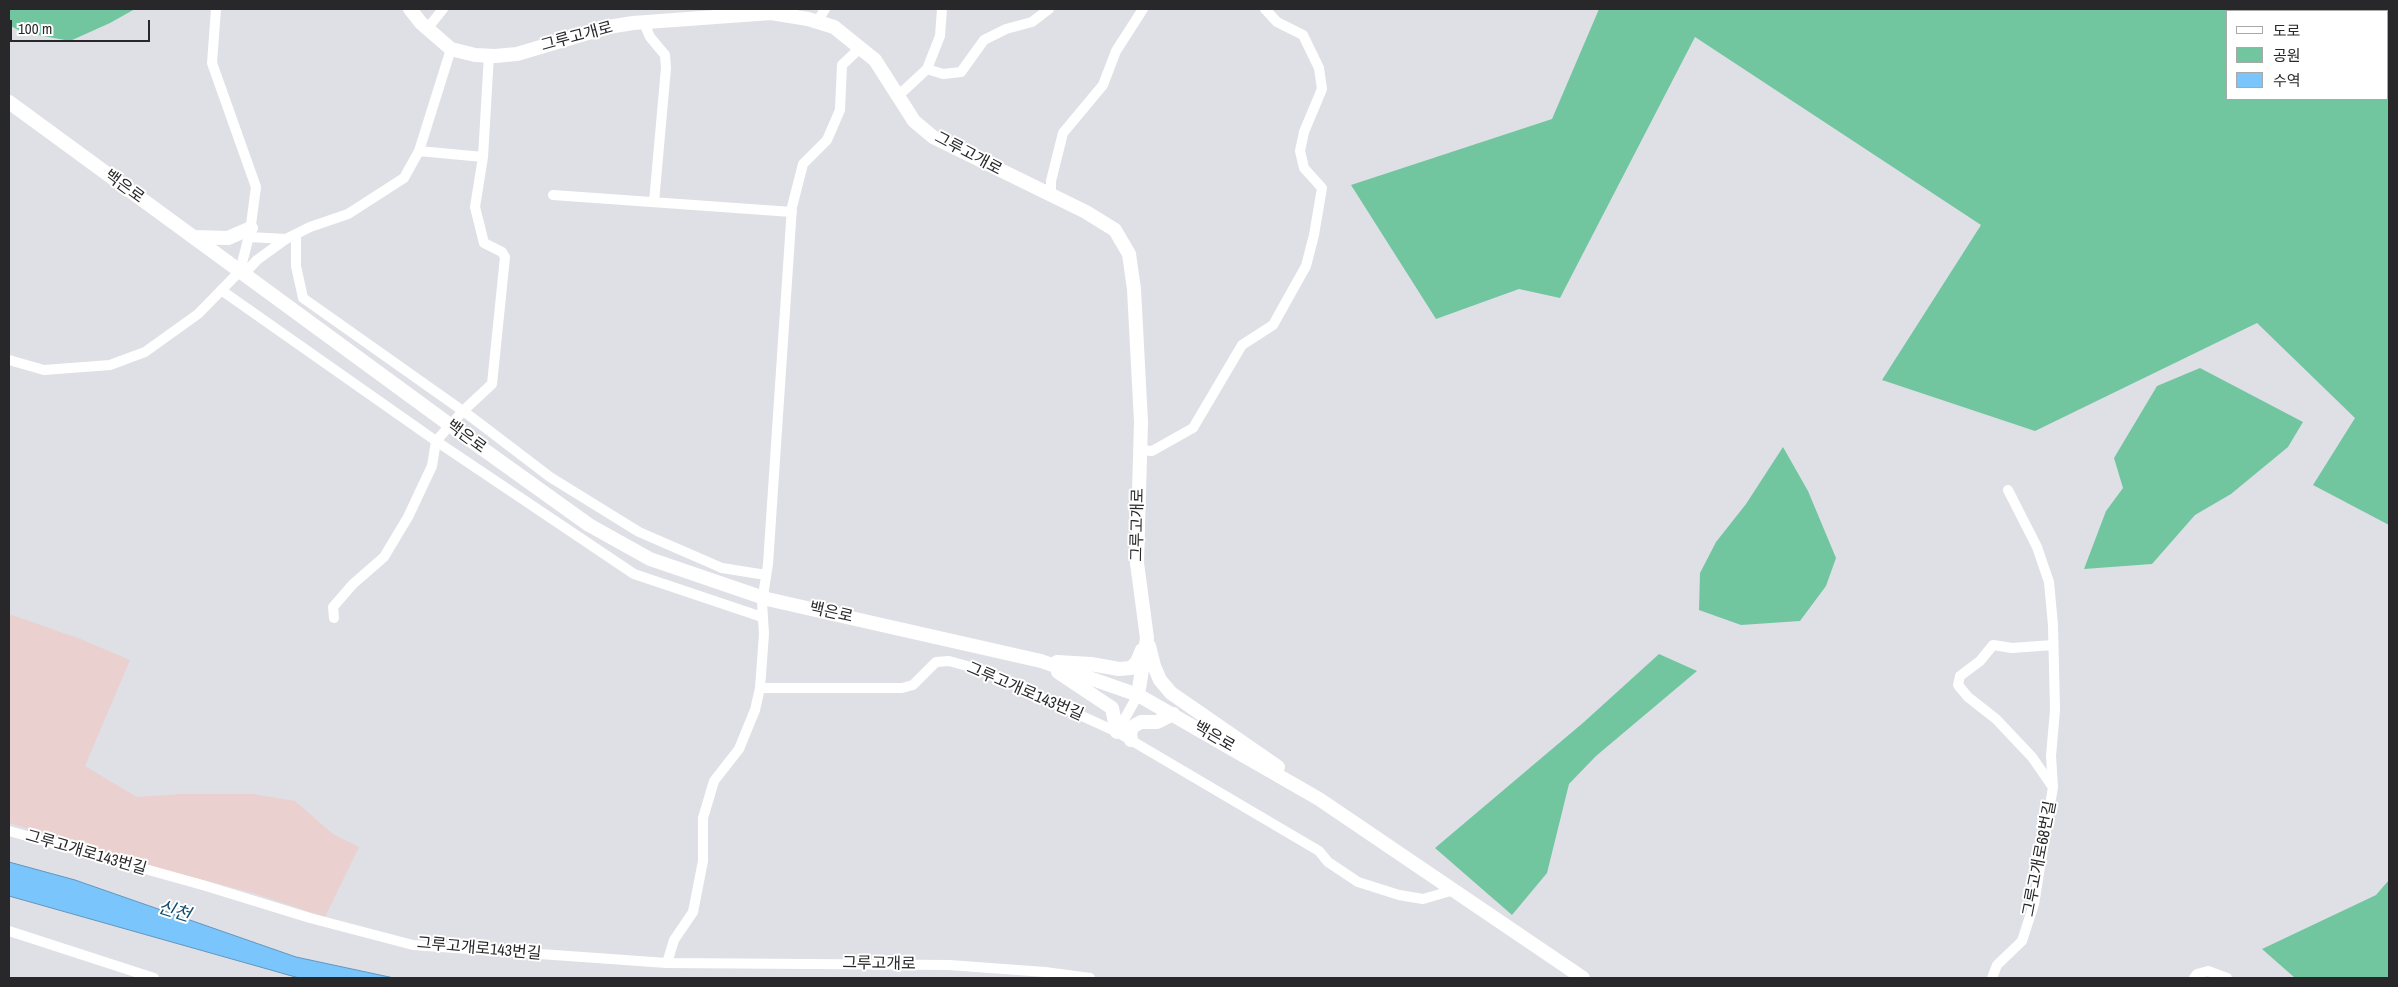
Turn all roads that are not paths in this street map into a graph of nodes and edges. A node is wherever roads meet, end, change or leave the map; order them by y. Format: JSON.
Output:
{"nodes":[{"id":1,"x":216,"y":9,"type":"edge"},
{"id":2,"x":410,"y":9,"type":"edge"},
{"id":3,"x":443,"y":9,"type":"edge"},
{"id":4,"x":825,"y":9,"type":"edge"},
{"id":5,"x":942,"y":9,"type":"edge"},
{"id":6,"x":1049,"y":9,"type":"edge"},
{"id":7,"x":1142,"y":9,"type":"edge"},
{"id":8,"x":1265,"y":9,"type":"edge"},
{"id":9,"x":817,"y":22,"type":"junction"},
{"id":10,"x":644,"y":23,"type":"junction"},
{"id":11,"x":427,"y":28,"type":"junction"},
{"id":12,"x":860,"y":48,"type":"junction"},
{"id":13,"x":451,"y":49,"type":"junction"},
{"id":14,"x":489,"y":55,"type":"junction"},
{"id":15,"x":927,"y":68,"type":"junction"},
{"id":16,"x":899,"y":95,"type":"junction"},
{"id":17,"x":9,"y":102,"type":"edge"},
{"id":18,"x":420,"y":150,"type":"junction"},
{"id":19,"x":483,"y":156,"type":"junction"},
{"id":20,"x":553,"y":195,"type":"dead end"},
{"id":21,"x":1052,"y":195,"type":"junction"},
{"id":22,"x":654,"y":202,"type":"junction"},
{"id":23,"x":792,"y":212,"type":"junction"},
{"id":24,"x":250,"y":232,"type":"junction"},
{"id":25,"x":296,"y":234,"type":"junction"},
{"id":26,"x":193,"y":237,"type":"junction"},
{"id":27,"x":286,"y":239,"type":"junction"},
{"id":28,"x":242,"y":273,"type":"junction"},
{"id":29,"x":221,"y":290,"type":"junction"},
{"id":30,"x":9,"y":360,"type":"edge"},
{"id":31,"x":463,"y":411,"type":"junction"},
{"id":32,"x":450,"y":425,"type":"junction"},
{"id":33,"x":436,"y":441,"type":"junction"},
{"id":34,"x":1140,"y":450,"type":"junction"},
{"id":35,"x":2008,"y":490,"type":"dead end"},
{"id":36,"x":766,"y":575,"type":"junction"},
{"id":37,"x":762,"y":617,"type":"junction"},
{"id":38,"x":334,"y":618,"type":"dead end"},
{"id":39,"x":1147,"y":638,"type":"junction"},
{"id":40,"x":2053,"y":645,"type":"junction"},
{"id":41,"x":1041,"y":660,"type":"junction"},
{"id":42,"x":760,"y":688,"type":"junction"},
{"id":43,"x":1138,"y":695,"type":"junction"},
{"id":44,"x":1173,"y":714,"type":"junction"},
{"id":45,"x":1117,"y":732,"type":"junction"},
{"id":46,"x":1131,"y":740,"type":"junction"},
{"id":47,"x":2053,"y":787,"type":"junction"},
{"id":48,"x":1319,"y":799,"type":"junction"},
{"id":49,"x":9,"y":831,"type":"edge"},
{"id":50,"x":1454,"y":890,"type":"junction"},
{"id":51,"x":9,"y":931,"type":"edge"},
{"id":52,"x":667,"y":963,"type":"junction"},
{"id":53,"x":2196,"y":976,"type":"edge"},
{"id":54,"x":154,"y":978,"type":"edge"},
{"id":55,"x":1090,"y":978,"type":"edge"},
{"id":56,"x":1583,"y":978,"type":"edge"},
{"id":57,"x":1992,"y":978,"type":"edge"},
{"id":58,"x":2227,"y":978,"type":"edge"}],
"edges":[{"from":1,"to":24,"type":"street"},
{"from":2,"to":11,"type":"main road"},
{"from":3,"to":11,"type":"street"},
{"from":4,"to":9,"type":"street"},
{"from":5,"to":15,"type":"street"},
{"from":6,"to":15,"type":"street"},
{"from":7,"to":21,"type":"street"},
{"from":8,"to":34,"type":"street"},
{"from":9,"to":10,"type":"main road","name":"그루고개로"},
{"from":9,"to":12,"type":"main road","name":"그루고개로"},
{"from":10,"to":14,"type":"main road","name":"그루고개로"},
{"from":10,"to":22,"type":"street"},
{"from":11,"to":13,"type":"main road"},
{"from":12,"to":16,"type":"main road","name":"그루고개로"},
{"from":12,"to":23,"type":"street"},
{"from":13,"to":14,"type":"main road","name":"그루고개로"},
{"from":13,"to":18,"type":"street"},
{"from":14,"to":19,"type":"street"},
{"from":15,"to":16,"type":"street"},
{"from":16,"to":21,"type":"main road","name":"그루고개로"},
{"from":17,"to":26,"type":"main road","name":"백은로"},
{"from":18,"to":19,"type":"street"},
{"from":18,"to":25,"type":"street"},
{"from":19,"to":31,"type":"street"},
{"from":20,"to":22,"type":"street"},
{"from":21,"to":34,"type":"main road","name":"그루고개로"},
{"from":22,"to":23,"type":"street"},
{"from":23,"to":36,"type":"street"},
{"from":24,"to":26,"type":"main road"},
{"from":24,"to":27,"type":"street"},
{"from":24,"to":28,"type":"street"},
{"from":25,"to":27,"type":"street"},
{"from":25,"to":31,"type":"street"},
{"from":26,"to":28,"type":"main road","name":"백은로"},
{"from":27,"to":28,"type":"street"},
{"from":28,"to":29,"type":"street"},
{"from":28,"to":32,"type":"main road","name":"백은로"},
{"from":29,"to":30,"type":"street"},
{"from":29,"to":33,"type":"street"},
{"from":31,"to":32,"type":"street"},
{"from":31,"to":36,"type":"street"},
{"from":32,"to":33,"type":"street"},
{"from":32,"to":41,"type":"main road","name":"백은로"},
{"from":33,"to":37,"type":"street"},
{"from":33,"to":38,"type":"street"},
{"from":34,"to":39,"type":"main road","name":"그루고개로"},
{"from":35,"to":40,"type":"street","name":"그루고개로68번길"},
{"from":36,"to":37,"type":"street"},
{"from":37,"to":42,"type":"street"},
{"from":39,"to":41,"type":"main road"},
{"from":39,"to":43,"type":"main road","name":"그루고개로"},
{"from":39,"to":48,"type":"main road"},
{"from":40,"to":47,"type":"street","name":"그루고개로68번길"},
{"from":40,"to":47,"type":"street","name":"그루고개로68번길"},
{"from":41,"to":43,"type":"main road","name":"백은로"},
{"from":41,"to":45,"type":"main road"},
{"from":42,"to":45,"type":"street","name":"그루고개로143번길"},
{"from":42,"to":52,"type":"street"},
{"from":43,"to":44,"type":"main road","name":"백은로"},
{"from":43,"to":45,"type":"street"},
{"from":44,"to":46,"type":"main road"},
{"from":44,"to":48,"type":"main road","name":"백은로"},
{"from":45,"to":46,"type":"street"},
{"from":46,"to":50,"type":"street"},
{"from":47,"to":57,"type":"street","name":"그루고개로68번길"},
{"from":48,"to":50,"type":"main road","name":"백은로"},
{"from":49,"to":52,"type":"street","name":"그루고개로143번길"},
{"from":50,"to":56,"type":"main road","name":"백은로"},
{"from":51,"to":54,"type":"street"},
{"from":52,"to":55,"type":"street","name":"그루고개로"},
{"from":53,"to":58,"type":"street"}]}
